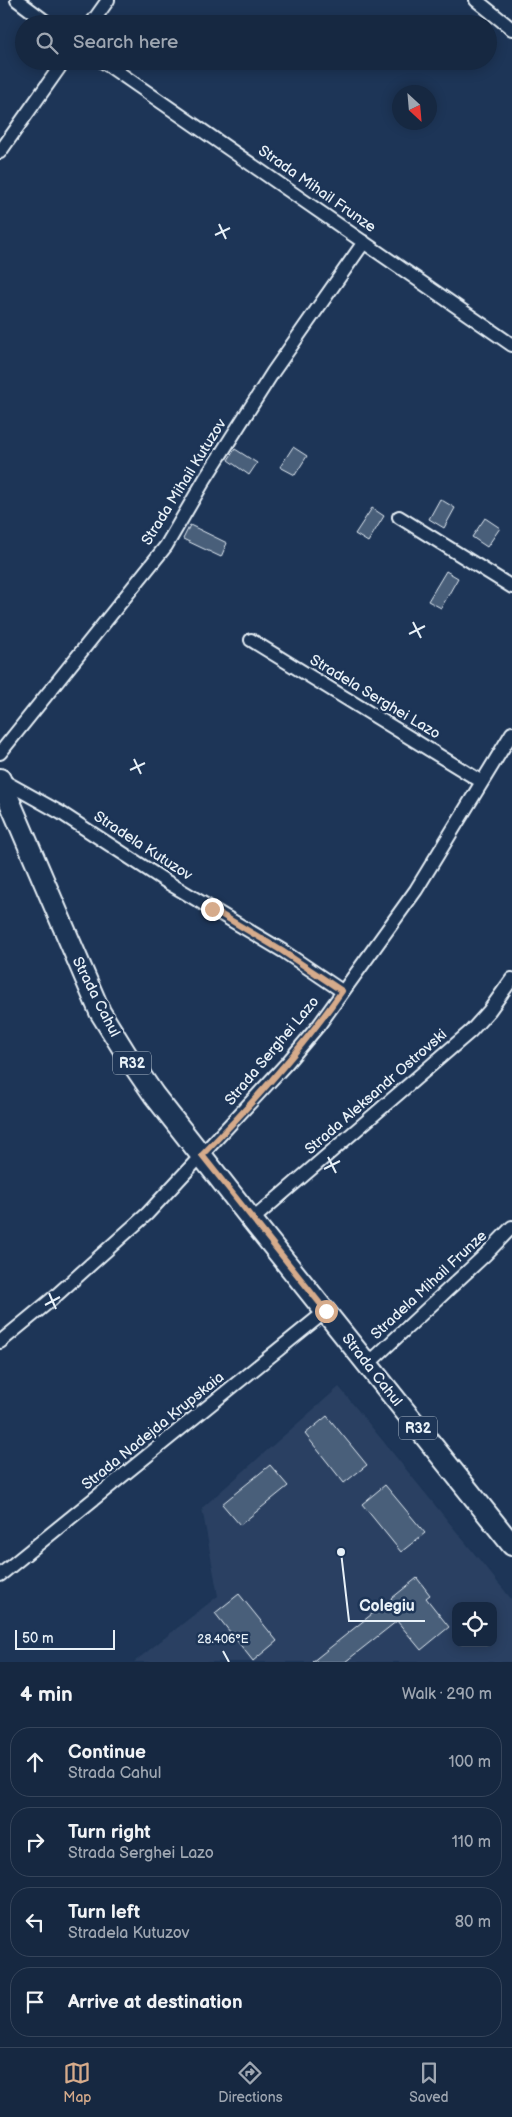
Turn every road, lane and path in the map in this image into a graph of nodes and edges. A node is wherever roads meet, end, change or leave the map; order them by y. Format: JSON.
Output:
{"nodes":[{"id":1,"x":18,"y":0,"type":"edge"},
{"id":2,"x":108,"y":0,"type":"edge"},
{"id":3,"x":476,"y":0,"type":"edge"},
{"id":4,"x":38,"y":15,"type":"edge"},
{"id":5,"x":97,"y":15,"type":"edge"},
{"id":6,"x":495,"y":15,"type":"edge"},
{"id":7,"x":497,"y":17,"type":"edge"},
{"id":8,"x":512,"y":29,"type":"edge"},
{"id":9,"x":58,"y":70,"type":"edge"},
{"id":10,"x":115,"y":70,"type":"edge"},
{"id":11,"x":0,"y":152,"type":"edge"},
{"id":12,"x":364,"y":242,"type":"junction"},
{"id":13,"x":512,"y":345,"type":"edge"},
{"id":14,"x":399,"y":517,"type":"dead end"},
{"id":15,"x":512,"y":587,"type":"edge"},
{"id":16,"x":251,"y":640,"type":"dead end"},
{"id":17,"x":512,"y":732,"type":"edge"},
{"id":18,"x":0,"y":753,"type":"edge"},
{"id":19,"x":0,"y":779,"type":"edge"},
{"id":20,"x":482,"y":782,"type":"junction"},
{"id":21,"x":512,"y":979,"type":"edge"},
{"id":22,"x":342,"y":991,"type":"junction"},
{"id":23,"x":202,"y":1155,"type":"junction"},
{"id":24,"x":252,"y":1220,"type":"junction"},
{"id":25,"x":512,"y":1227,"type":"edge"},
{"id":26,"x":326,"y":1311,"type":"junction"},
{"id":27,"x":0,"y":1342,"type":"edge"},
{"id":28,"x":367,"y":1365,"type":"junction"},
{"id":29,"x":511,"y":1541,"type":"edge"},
{"id":30,"x":0,"y":1575,"type":"edge"}],
"edges":[{"from":1,"to":4,"type":"street"},
{"from":2,"to":5,"type":"street"},
{"from":3,"to":6,"type":"street"},
{"from":7,"to":8,"type":"street"},
{"from":9,"to":11,"type":"street"},
{"from":10,"to":12,"type":"street","name":"Strada Mihail Frunze"},
{"from":12,"to":13,"type":"street","name":"Strada Mihail Frunze"},
{"from":12,"to":18,"type":"street","name":"Strada Mihail Kutuzov"},
{"from":14,"to":15,"type":"street"},
{"from":16,"to":20,"type":"street","name":"Stradela Serghei Lazo"},
{"from":17,"to":20,"type":"street","name":"Strada Serghei Lazo"},
{"from":19,"to":22,"type":"street","name":"Stradela Kutuzov"},
{"from":19,"to":23,"type":"main road","name":"Strada Cahul","number":"R32"},
{"from":20,"to":22,"type":"street","name":"Strada Serghei Lazo"},
{"from":21,"to":24,"type":"street","name":"Strada Aleksandr Ostrovski"},
{"from":22,"to":23,"type":"street","name":"Strada Serghei Lazo"},
{"from":23,"to":24,"type":"main road","name":"Strada Cahul","number":"R32"},
{"from":23,"to":27,"type":"street","name":"Strada Serghei Lazo"},
{"from":24,"to":26,"type":"main road","name":"Strada Cahul","number":"R32"},
{"from":25,"to":28,"type":"street","name":"Stradela Mihail Frunze"},
{"from":26,"to":28,"type":"main road","name":"Strada Cahul","number":"R32"},
{"from":26,"to":30,"type":"street","name":"Strada Nadejda Krupskaia"},
{"from":28,"to":29,"type":"main road","name":"Strada Cahul","number":"R32"}]}
